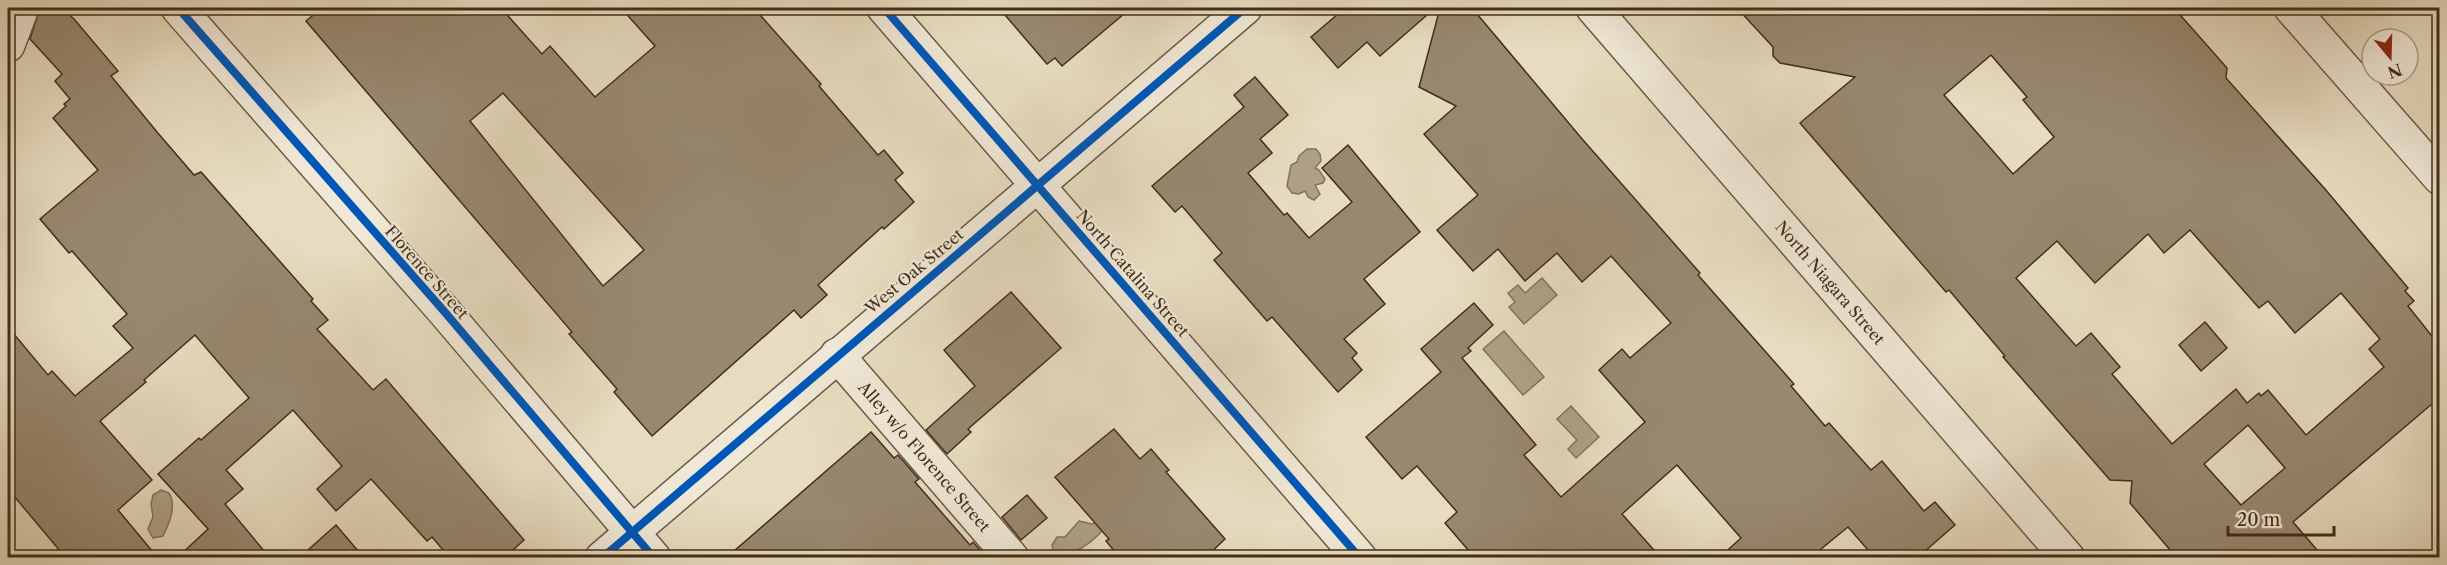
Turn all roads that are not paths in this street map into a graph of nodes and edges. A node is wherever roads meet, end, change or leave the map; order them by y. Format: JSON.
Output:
{"nodes":[{"id":1,"x":22,"y":8,"type":"edge"},
{"id":2,"x":178,"y":8,"type":"edge"},
{"id":3,"x":884,"y":8,"type":"edge"},
{"id":4,"x":1245,"y":8,"type":"edge"},
{"id":5,"x":1593,"y":8,"type":"edge"},
{"id":6,"x":2291,"y":8,"type":"edge"},
{"id":7,"x":8,"y":45,"type":"edge"},
{"id":8,"x":2439,"y":178,"type":"edge"},
{"id":9,"x":1037,"y":184,"type":"junction"},
{"id":10,"x":837,"y":355,"type":"junction"},
{"id":11,"x":632,"y":532,"type":"junction"},
{"id":12,"x":602,"y":558,"type":"edge"},
{"id":13,"x":654,"y":558,"type":"edge"},
{"id":14,"x":1012,"y":558,"type":"edge"},
{"id":15,"x":1360,"y":558,"type":"edge"},
{"id":16,"x":2068,"y":558,"type":"edge"}],
"edges":[{"from":1,"to":7,"type":"street"},
{"from":2,"to":11,"type":"street","name":"Florence Street"},
{"from":3,"to":9,"type":"street","name":"North Catalina Street"},
{"from":4,"to":9,"type":"street","name":"West Oak Street"},
{"from":5,"to":16,"type":"street","name":"North Niagara Street"},
{"from":6,"to":8,"type":"street"},
{"from":9,"to":10,"type":"street","name":"West Oak Street"},
{"from":9,"to":15,"type":"street","name":"North Catalina Street"},
{"from":10,"to":11,"type":"street","name":"West Oak Street"},
{"from":10,"to":14,"type":"street","name":"Alley w/o Florence Street"},
{"from":11,"to":12,"type":"street","name":"West Oak Street"},
{"from":11,"to":13,"type":"street","name":"Florence Street"}]}
